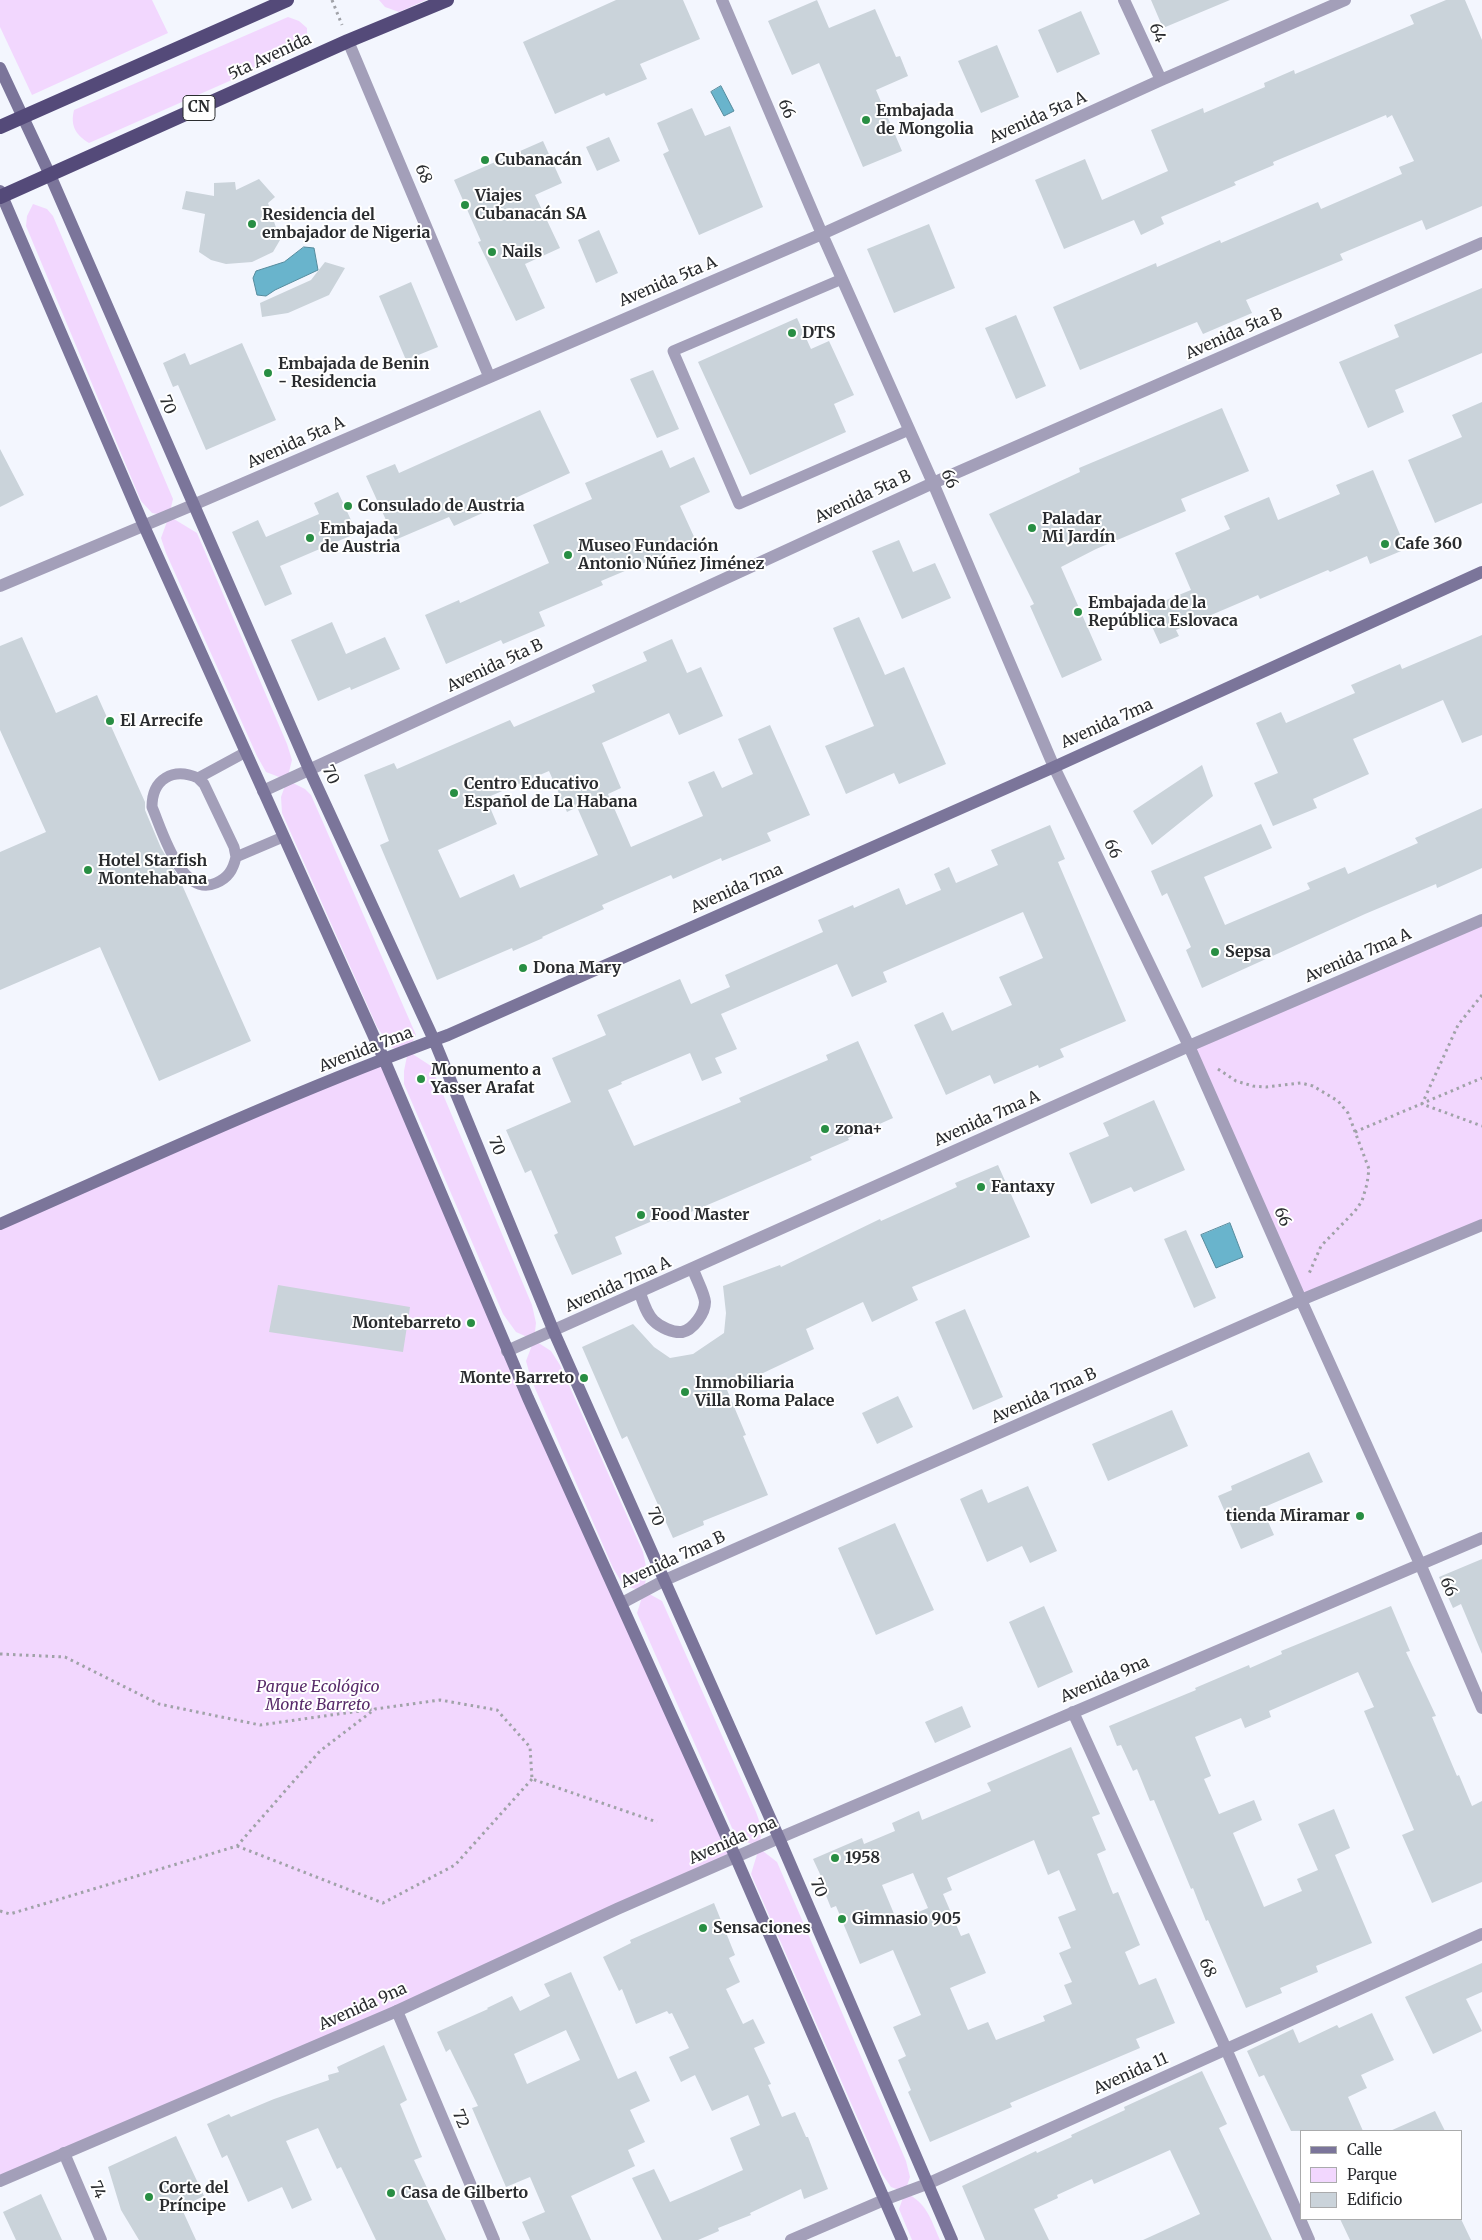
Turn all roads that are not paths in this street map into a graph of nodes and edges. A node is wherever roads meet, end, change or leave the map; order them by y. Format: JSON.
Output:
{"nodes":[{"id":1,"x":287,"y":0,"type":"edge"},
{"id":2,"x":446,"y":0,"type":"edge"},
{"id":3,"x":722,"y":0,"type":"edge"},
{"id":4,"x":1124,"y":0,"type":"edge"},
{"id":5,"x":1345,"y":0,"type":"edge"},
{"id":6,"x":348,"y":41,"type":"junction"},
{"id":7,"x":0,"y":68,"type":"edge"},
{"id":8,"x":1161,"y":80,"type":"junction"},
{"id":9,"x":22,"y":116,"type":"junction"},
{"id":10,"x":0,"y":127,"type":"edge"},
{"id":11,"x":50,"y":175,"type":"junction"},
{"id":12,"x":1,"y":195,"type":"edge"},
{"id":13,"x":822,"y":234,"type":"junction"},
{"id":14,"x":1482,"y":244,"type":"edge"},
{"id":15,"x":842,"y":279,"type":"junction"},
{"id":16,"x":489,"y":376,"type":"junction"},
{"id":17,"x":910,"y":430,"type":"junction"},
{"id":18,"x":933,"y":483,"type":"junction"},
{"id":19,"x":193,"y":505,"type":"junction"},
{"id":20,"x":144,"y":526,"type":"junction"},
{"id":21,"x":1482,"y":572,"type":"edge"},
{"id":22,"x":0,"y":586,"type":"edge"},
{"id":23,"x":246,"y":752,"type":"junction"},
{"id":24,"x":1054,"y":766,"type":"junction"},
{"id":25,"x":309,"y":769,"type":"junction"},
{"id":26,"x":198,"y":778,"type":"junction"},
{"id":27,"x":264,"y":791,"type":"junction"},
{"id":28,"x":283,"y":837,"type":"junction"},
{"id":29,"x":236,"y":857,"type":"junction"},
{"id":30,"x":1482,"y":920,"type":"edge"},
{"id":31,"x":434,"y":1040,"type":"junction"},
{"id":32,"x":1189,"y":1046,"type":"junction"},
{"id":33,"x":384,"y":1059,"type":"junction"},
{"id":34,"x":0,"y":1224,"type":"edge"},
{"id":35,"x":1482,"y":1225,"type":"edge"},
{"id":36,"x":693,"y":1269,"type":"junction"},
{"id":37,"x":640,"y":1294,"type":"junction"},
{"id":38,"x":1301,"y":1300,"type":"junction"},
{"id":39,"x":554,"y":1332,"type":"junction"},
{"id":40,"x":508,"y":1351,"type":"junction"},
{"id":41,"x":1482,"y":1538,"type":"edge"},
{"id":42,"x":1421,"y":1566,"type":"junction"},
{"id":43,"x":665,"y":1580,"type":"junction"},
{"id":44,"x":622,"y":1603,"type":"junction"},
{"id":45,"x":1482,"y":1708,"type":"edge"},
{"id":46,"x":1073,"y":1712,"type":"junction"},
{"id":47,"x":780,"y":1838,"type":"junction"},
{"id":48,"x":736,"y":1858,"type":"junction"},
{"id":49,"x":1482,"y":1934,"type":"edge"},
{"id":50,"x":397,"y":2010,"type":"junction"},
{"id":51,"x":1226,"y":2049,"type":"junction"},
{"id":52,"x":64,"y":2153,"type":"junction"},
{"id":53,"x":0,"y":2181,"type":"edge"},
{"id":54,"x":927,"y":2184,"type":"junction"},
{"id":55,"x":884,"y":2200,"type":"junction"},
{"id":56,"x":1300,"y":2217,"type":"edge"},
{"id":57,"x":1301,"y":2220,"type":"edge"},
{"id":58,"x":101,"y":2240,"type":"edge"},
{"id":59,"x":494,"y":2240,"type":"edge"},
{"id":60,"x":791,"y":2240,"type":"edge"},
{"id":61,"x":902,"y":2240,"type":"edge"},
{"id":62,"x":952,"y":2240,"type":"edge"},
{"id":63,"x":1310,"y":2240,"type":"edge"}],
"edges":[{"from":1,"to":9,"type":"highway"},
{"from":2,"to":6,"type":"highway","name":"5ta Avenida","number":"CN"},
{"from":3,"to":13,"type":"street","name":"66"},
{"from":4,"to":8,"type":"street","name":"64"},
{"from":5,"to":8,"type":"street","name":"Avenida 5ta A"},
{"from":6,"to":11,"type":"highway","name":"5ta Avenida","number":"CN"},
{"from":6,"to":16,"type":"street","name":"68"},
{"from":7,"to":9,"type":"main road","name":"70"},
{"from":8,"to":13,"type":"street","name":"Avenida 5ta A"},
{"from":9,"to":10,"type":"highway"},
{"from":9,"to":11,"type":"main road","name":"70"},
{"from":11,"to":12,"type":"highway","name":"5ta Avenida","number":"CN"},
{"from":11,"to":19,"type":"main road","name":"70"},
{"from":12,"to":20,"type":"main road"},
{"from":13,"to":15,"type":"street","name":"66"},
{"from":13,"to":16,"type":"street","name":"Avenida 5ta A"},
{"from":14,"to":18,"type":"street","name":"Avenida 5ta B"},
{"from":15,"to":17,"type":"street","name":"66"},
{"from":15,"to":17,"type":"lane"},
{"from":16,"to":19,"type":"street","name":"Avenida 5ta A"},
{"from":17,"to":18,"type":"street","name":"66"},
{"from":18,"to":24,"type":"street","name":"66"},
{"from":18,"to":25,"type":"street","name":"Avenida 5ta B"},
{"from":19,"to":20,"type":"street","name":"Avenida 5ta A"},
{"from":19,"to":25,"type":"main road","name":"70"},
{"from":20,"to":22,"type":"street","name":"Avenida 5ta A"},
{"from":20,"to":23,"type":"main road"},
{"from":21,"to":24,"type":"main road","name":"Avenida 7ma"},
{"from":23,"to":26,"type":"lane"},
{"from":23,"to":27,"type":"main road"},
{"from":24,"to":31,"type":"main road","name":"Avenida 7ma"},
{"from":24,"to":32,"type":"street","name":"66"},
{"from":25,"to":27,"type":"street","name":"Avenida 5ta B"},
{"from":25,"to":31,"type":"main road","name":"70"},
{"from":26,"to":29,"type":"lane"},
{"from":26,"to":29,"type":"lane"},
{"from":27,"to":28,"type":"main road"},
{"from":28,"to":29,"type":"lane"},
{"from":28,"to":33,"type":"main road"},
{"from":30,"to":32,"type":"street","name":"Avenida 7ma A"},
{"from":31,"to":33,"type":"main road","name":"Avenida 7ma"},
{"from":31,"to":39,"type":"main road","name":"70"},
{"from":32,"to":36,"type":"street","name":"Avenida 7ma A"},
{"from":32,"to":38,"type":"street","name":"66"},
{"from":33,"to":34,"type":"main road","name":"Avenida 7ma"},
{"from":33,"to":40,"type":"main road"},
{"from":35,"to":38,"type":"street","name":"Avenida 7ma B"},
{"from":36,"to":37,"type":"street","name":"Avenida 7ma A"},
{"from":36,"to":37,"type":"street"},
{"from":37,"to":39,"type":"street","name":"Avenida 7ma A"},
{"from":38,"to":42,"type":"street","name":"66"},
{"from":38,"to":43,"type":"street","name":"Avenida 7ma B"},
{"from":39,"to":40,"type":"street","name":"Avenida 7ma A"},
{"from":39,"to":43,"type":"main road","name":"70"},
{"from":40,"to":44,"type":"main road"},
{"from":41,"to":42,"type":"street","name":"Avenida 9na"},
{"from":42,"to":45,"type":"street","name":"66"},
{"from":42,"to":46,"type":"street","name":"Avenida 9na"},
{"from":43,"to":44,"type":"street","name":"Avenida 7ma B"},
{"from":43,"to":47,"type":"main road","name":"70"},
{"from":44,"to":48,"type":"main road"},
{"from":46,"to":47,"type":"street","name":"Avenida 9na"},
{"from":46,"to":51,"type":"street","name":"68"},
{"from":47,"to":48,"type":"street","name":"Avenida 9na"},
{"from":47,"to":54,"type":"main road","name":"70"},
{"from":48,"to":50,"type":"street","name":"Avenida 9na"},
{"from":48,"to":55,"type":"main road"},
{"from":49,"to":51,"type":"street","name":"Avenida 11"},
{"from":50,"to":52,"type":"street","name":"Avenida 9na"},
{"from":50,"to":59,"type":"street","name":"72"},
{"from":51,"to":54,"type":"street","name":"Avenida 11"},
{"from":51,"to":56,"type":"street","name":"68"},
{"from":52,"to":53,"type":"street","name":"Avenida 9na"},
{"from":52,"to":58,"type":"street","name":"74"},
{"from":54,"to":55,"type":"street","name":"Avenida 11"},
{"from":54,"to":62,"type":"main road","name":"70"},
{"from":55,"to":60,"type":"street","name":"Avenida 11"},
{"from":55,"to":61,"type":"main road"},
{"from":57,"to":63,"type":"street","name":"68"}]}
